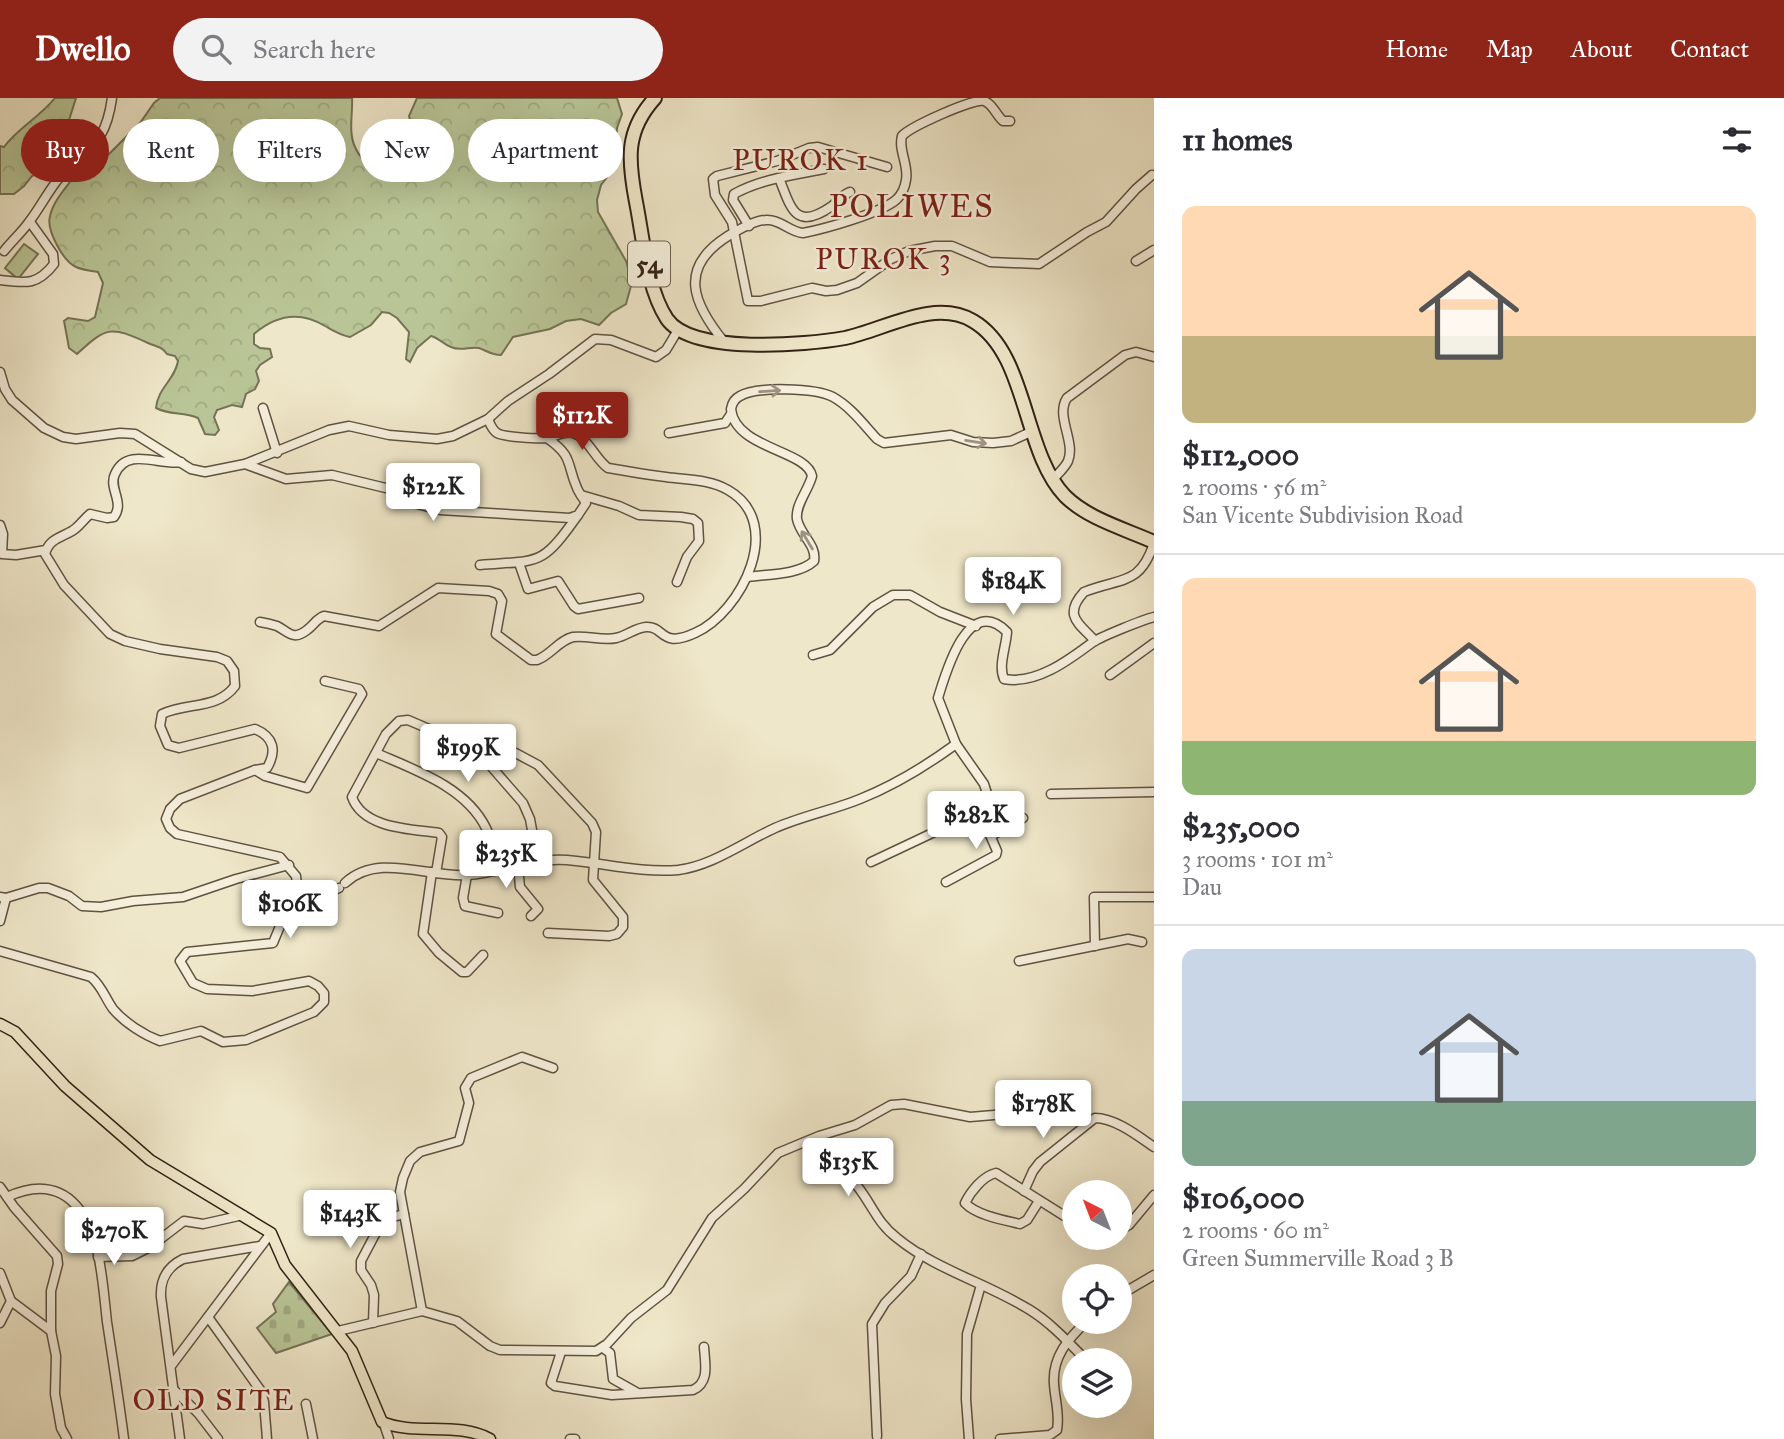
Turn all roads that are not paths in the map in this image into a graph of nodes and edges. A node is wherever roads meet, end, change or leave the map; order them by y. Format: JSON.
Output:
{"nodes":[{"id":1,"x":112,"y":98,"type":"edge"},
{"id":2,"x":655,"y":98,"type":"edge"},
{"id":3,"x":1010,"y":121,"type":"dead end"},
{"id":4,"x":887,"y":167,"type":"dead end"},
{"id":5,"x":824,"y":169,"type":"dead end"},
{"id":6,"x":1152,"y":175,"type":"dead end"},
{"id":7,"x":779,"y":178,"type":"junction"},
{"id":8,"x":850,"y":192,"type":"dead end"},
{"id":9,"x":30,"y":222,"type":"junction"},
{"id":10,"x":749,"y":226,"type":"junction"},
{"id":11,"x":733,"y":233,"type":"junction"},
{"id":12,"x":1154,"y":250,"type":"edge"},
{"id":13,"x":4,"y":251,"type":"dead end"},
{"id":14,"x":1136,"y":261,"type":"dead end"},
{"id":15,"x":0,"y":279,"type":"edge"},
{"id":16,"x":678,"y":330,"type":"junction"},
{"id":17,"x":725,"y":343,"type":"junction"},
{"id":18,"x":1154,"y":357,"type":"edge"},
{"id":19,"x":0,"y":372,"type":"edge"},
{"id":20,"x":263,"y":408,"type":"dead end"},
{"id":21,"x":731,"y":414,"type":"junction"},
{"id":22,"x":488,"y":419,"type":"junction"},
{"id":23,"x":1033,"y":432,"type":"junction"},
{"id":24,"x":669,"y":433,"type":"dead end"},
{"id":25,"x":547,"y":438,"type":"junction"},
{"id":26,"x":277,"y":453,"type":"junction"},
{"id":27,"x":181,"y":462,"type":"junction"},
{"id":28,"x":245,"y":464,"type":"junction"},
{"id":29,"x":1053,"y":480,"type":"junction"},
{"id":30,"x":581,"y":495,"type":"junction"},
{"id":31,"x":578,"y":515,"type":"junction"},
{"id":32,"x":0,"y":525,"type":"edge"},
{"id":33,"x":1154,"y":542,"type":"edge"},
{"id":34,"x":46,"y":550,"type":"junction"},
{"id":35,"x":1151,"y":561,"type":"edge"},
{"id":36,"x":519,"y":563,"type":"junction"},
{"id":37,"x":480,"y":565,"type":"dead end"},
{"id":38,"x":748,"y":577,"type":"junction"},
{"id":39,"x":677,"y":582,"type":"dead end"},
{"id":40,"x":639,"y":598,"type":"dead end"},
{"id":41,"x":1154,"y":617,"type":"edge"},
{"id":42,"x":260,"y":622,"type":"dead end"},
{"id":43,"x":976,"y":626,"type":"junction"},
{"id":44,"x":1095,"y":641,"type":"junction"},
{"id":45,"x":1154,"y":643,"type":"edge"},
{"id":46,"x":813,"y":655,"type":"dead end"},
{"id":47,"x":1110,"y":675,"type":"dead end"},
{"id":48,"x":325,"y":681,"type":"dead end"},
{"id":49,"x":956,"y":744,"type":"junction"},
{"id":50,"x":510,"y":751,"type":"dead end"},
{"id":51,"x":376,"y":754,"type":"junction"},
{"id":52,"x":255,"y":770,"type":"junction"},
{"id":53,"x":1154,"y":792,"type":"edge"},
{"id":54,"x":1051,"y":794,"type":"dead end"},
{"id":55,"x":979,"y":810,"type":"junction"},
{"id":56,"x":1023,"y":818,"type":"dead end"},
{"id":57,"x":991,"y":836,"type":"junction"},
{"id":58,"x":871,"y":862,"type":"dead end"},
{"id":59,"x":538,"y":863,"type":"junction"},
{"id":60,"x":593,"y":864,"type":"junction"},
{"id":61,"x":289,"y":865,"type":"junction"},
{"id":62,"x":518,"y":866,"type":"junction"},
{"id":63,"x":496,"y":870,"type":"junction"},
{"id":64,"x":434,"y":872,"type":"junction"},
{"id":65,"x":467,"y":875,"type":"junction"},
{"id":66,"x":946,"y":881,"type":"dead end"},
{"id":67,"x":295,"y":890,"type":"junction"},
{"id":68,"x":1154,"y":897,"type":"edge"},
{"id":69,"x":3,"y":898,"type":"edge"},
{"id":70,"x":498,"y":912,"type":"dead end"},
{"id":71,"x":531,"y":916,"type":"dead end"},
{"id":72,"x":0,"y":921,"type":"edge"},
{"id":73,"x":548,"y":933,"type":"dead end"},
{"id":74,"x":1142,"y":942,"type":"dead end"},
{"id":75,"x":1095,"y":946,"type":"junction"},
{"id":76,"x":0,"y":951,"type":"edge"},
{"id":77,"x":483,"y":955,"type":"dead end"},
{"id":78,"x":1019,"y":961,"type":"dead end"},
{"id":79,"x":0,"y":1024,"type":"edge"},
{"id":80,"x":553,"y":1068,"type":"dead end"},
{"id":81,"x":1023,"y":1107,"type":"dead end"},
{"id":82,"x":804,"y":1143,"type":"junction"},
{"id":83,"x":1154,"y":1147,"type":"edge"},
{"id":84,"x":0,"y":1187,"type":"edge"},
{"id":85,"x":1024,"y":1191,"type":"junction"},
{"id":86,"x":1154,"y":1195,"type":"edge"},
{"id":87,"x":7,"y":1198,"type":"junction"},
{"id":88,"x":1040,"y":1201,"type":"junction"},
{"id":89,"x":404,"y":1214,"type":"junction"},
{"id":90,"x":243,"y":1215,"type":"junction"},
{"id":91,"x":1062,"y":1215,"type":"edge"},
{"id":92,"x":1132,"y":1221,"type":"edge"},
{"id":93,"x":271,"y":1233,"type":"junction"},
{"id":94,"x":260,"y":1246,"type":"junction"},
{"id":95,"x":921,"y":1254,"type":"junction"},
{"id":96,"x":98,"y":1257,"type":"junction"},
{"id":97,"x":0,"y":1273,"type":"edge"},
{"id":98,"x":1154,"y":1275,"type":"edge"},
{"id":99,"x":981,"y":1285,"type":"junction"},
{"id":100,"x":1132,"y":1288,"type":"edge"},
{"id":101,"x":11,"y":1301,"type":"junction"},
{"id":102,"x":422,"y":1311,"type":"junction"},
{"id":103,"x":208,"y":1317,"type":"junction"},
{"id":104,"x":0,"y":1322,"type":"edge"},
{"id":105,"x":373,"y":1323,"type":"junction"},
{"id":106,"x":51,"y":1331,"type":"junction"},
{"id":107,"x":338,"y":1331,"type":"junction"},
{"id":108,"x":1073,"y":1334,"type":"edge"},
{"id":109,"x":1067,"y":1339,"type":"junction"},
{"id":110,"x":704,"y":1347,"type":"dead end"},
{"id":111,"x":603,"y":1348,"type":"junction"},
{"id":112,"x":1075,"y":1348,"type":"edge"},
{"id":113,"x":561,"y":1352,"type":"junction"},
{"id":114,"x":171,"y":1366,"type":"junction"},
{"id":115,"x":174,"y":1390,"type":"junction"},
{"id":116,"x":636,"y":1392,"type":"junction"},
{"id":117,"x":306,"y":1404,"type":"dead end"},
{"id":118,"x":384,"y":1424,"type":"junction"},
{"id":119,"x":877,"y":1438,"type":"edge"},
{"id":120,"x":67,"y":1439,"type":"edge"},
{"id":121,"x":124,"y":1439,"type":"edge"},
{"id":122,"x":180,"y":1439,"type":"edge"},
{"id":123,"x":218,"y":1439,"type":"edge"},
{"id":124,"x":267,"y":1439,"type":"edge"},
{"id":125,"x":313,"y":1439,"type":"edge"},
{"id":126,"x":389,"y":1439,"type":"edge"},
{"id":127,"x":490,"y":1439,"type":"edge"},
{"id":128,"x":969,"y":1439,"type":"edge"},
{"id":129,"x":1000,"y":1439,"type":"edge"}],
"edges":[{"from":1,"to":9,"type":"street"},
{"from":2,"to":16,"type":"highway","number":"54"},
{"from":3,"to":10,"type":"street"},
{"from":4,"to":11,"type":"street"},
{"from":5,"to":7,"type":"street"},
{"from":6,"to":11,"type":"street"},
{"from":7,"to":8,"type":"street"},
{"from":7,"to":10,"type":"street"},
{"from":9,"to":13,"type":"street"},
{"from":9,"to":15,"type":"street"},
{"from":10,"to":11,"type":"street"},
{"from":11,"to":17,"type":"street"},
{"from":12,"to":14,"type":"street"},
{"from":16,"to":17,"type":"highway"},
{"from":16,"to":22,"type":"street"},
{"from":17,"to":23,"type":"highway"},
{"from":18,"to":29,"type":"street"},
{"from":19,"to":27,"type":"street"},
{"from":20,"to":26,"type":"street"},
{"from":21,"to":23,"type":"street","one_way":true},
{"from":21,"to":24,"type":"street"},
{"from":38,"to":21,"type":"street","one_way":true},
{"from":22,"to":25,"type":"street"},
{"from":22,"to":26,"type":"street"},
{"from":23,"to":29,"type":"highway"},
{"from":25,"to":30,"type":"street"},
{"from":25,"to":38,"type":"street"},
{"from":26,"to":28,"type":"street"},
{"from":27,"to":28,"type":"street"},
{"from":27,"to":34,"type":"street"},
{"from":28,"to":31,"type":"street"},
{"from":29,"to":33,"type":"highway"},
{"from":30,"to":31,"type":"street"},
{"from":30,"to":39,"type":"street"},
{"from":31,"to":36,"type":"street"},
{"from":32,"to":34,"type":"street"},
{"from":33,"to":35,"type":"street"},
{"from":34,"to":52,"type":"street"},
{"from":35,"to":44,"type":"street"},
{"from":36,"to":37,"type":"street"},
{"from":36,"to":40,"type":"street"},
{"from":38,"to":42,"type":"street"},
{"from":41,"to":44,"type":"street"},
{"from":43,"to":44,"type":"street"},
{"from":43,"to":46,"type":"street"},
{"from":43,"to":49,"type":"street"},
{"from":45,"to":47,"type":"street"},
{"from":48,"to":52,"type":"street"},
{"from":49,"to":55,"type":"street"},
{"from":49,"to":60,"type":"street"},
{"from":50,"to":60,"type":"street"},
{"from":51,"to":59,"type":"street"},
{"from":51,"to":63,"type":"street"},
{"from":51,"to":64,"type":"street"},
{"from":52,"to":61,"type":"street"},
{"from":53,"to":54,"type":"street"},
{"from":55,"to":57,"type":"street"},
{"from":55,"to":58,"type":"street"},
{"from":56,"to":57,"type":"street"},
{"from":57,"to":66,"type":"street"},
{"from":59,"to":60,"type":"street"},
{"from":59,"to":62,"type":"street"},
{"from":60,"to":73,"type":"street"},
{"from":61,"to":67,"type":"street"},
{"from":61,"to":69,"type":"street"},
{"from":62,"to":63,"type":"street"},
{"from":62,"to":71,"type":"street"},
{"from":63,"to":65,"type":"street"},
{"from":64,"to":65,"type":"street"},
{"from":64,"to":67,"type":"street"},
{"from":64,"to":77,"type":"street"},
{"from":65,"to":70,"type":"street"},
{"from":67,"to":76,"type":"street"},
{"from":68,"to":75,"type":"street"},
{"from":69,"to":72,"type":"street"},
{"from":74,"to":75,"type":"street"},
{"from":75,"to":78,"type":"street"},
{"from":79,"to":90,"type":"main road"},
{"from":80,"to":89,"type":"street"},
{"from":81,"to":82,"type":"street"},
{"from":82,"to":95,"type":"street"},
{"from":82,"to":111,"type":"street"},
{"from":83,"to":85,"type":"street"},
{"from":84,"to":87,"type":"street"},
{"from":85,"to":88,"type":"street"},
{"from":85,"to":88,"type":"street"},
{"from":86,"to":92,"type":"street"},
{"from":87,"to":96,"type":"street"},
{"from":87,"to":106,"type":"street"},
{"from":88,"to":91,"type":"street"},
{"from":89,"to":102,"type":"street"},
{"from":89,"to":105,"type":"street"},
{"from":90,"to":93,"type":"main road"},
{"from":90,"to":96,"type":"street"},
{"from":93,"to":94,"type":"street"},
{"from":93,"to":107,"type":"main road"},
{"from":94,"to":103,"type":"street"},
{"from":94,"to":114,"type":"street"},
{"from":95,"to":99,"type":"street"},
{"from":95,"to":119,"type":"street"},
{"from":96,"to":121,"type":"street"},
{"from":97,"to":101,"type":"street"},
{"from":98,"to":100,"type":"street"},
{"from":99,"to":109,"type":"street"},
{"from":99,"to":128,"type":"street"},
{"from":101,"to":104,"type":"street"},
{"from":101,"to":106,"type":"street"},
{"from":102,"to":105,"type":"street"},
{"from":102,"to":113,"type":"street"},
{"from":103,"to":114,"type":"street"},
{"from":103,"to":124,"type":"street"},
{"from":105,"to":107,"type":"street"},
{"from":106,"to":120,"type":"street"},
{"from":107,"to":118,"type":"main road"},
{"from":108,"to":109,"type":"street"},
{"from":109,"to":112,"type":"street"},
{"from":109,"to":129,"type":"street"},
{"from":110,"to":116,"type":"street"},
{"from":111,"to":113,"type":"street"},
{"from":111,"to":116,"type":"street"},
{"from":113,"to":116,"type":"street"},
{"from":114,"to":115,"type":"street"},
{"from":115,"to":122,"type":"street"},
{"from":115,"to":123,"type":"street"},
{"from":117,"to":125,"type":"street"},
{"from":118,"to":126,"type":"street"},
{"from":118,"to":127,"type":"main road"}]}
